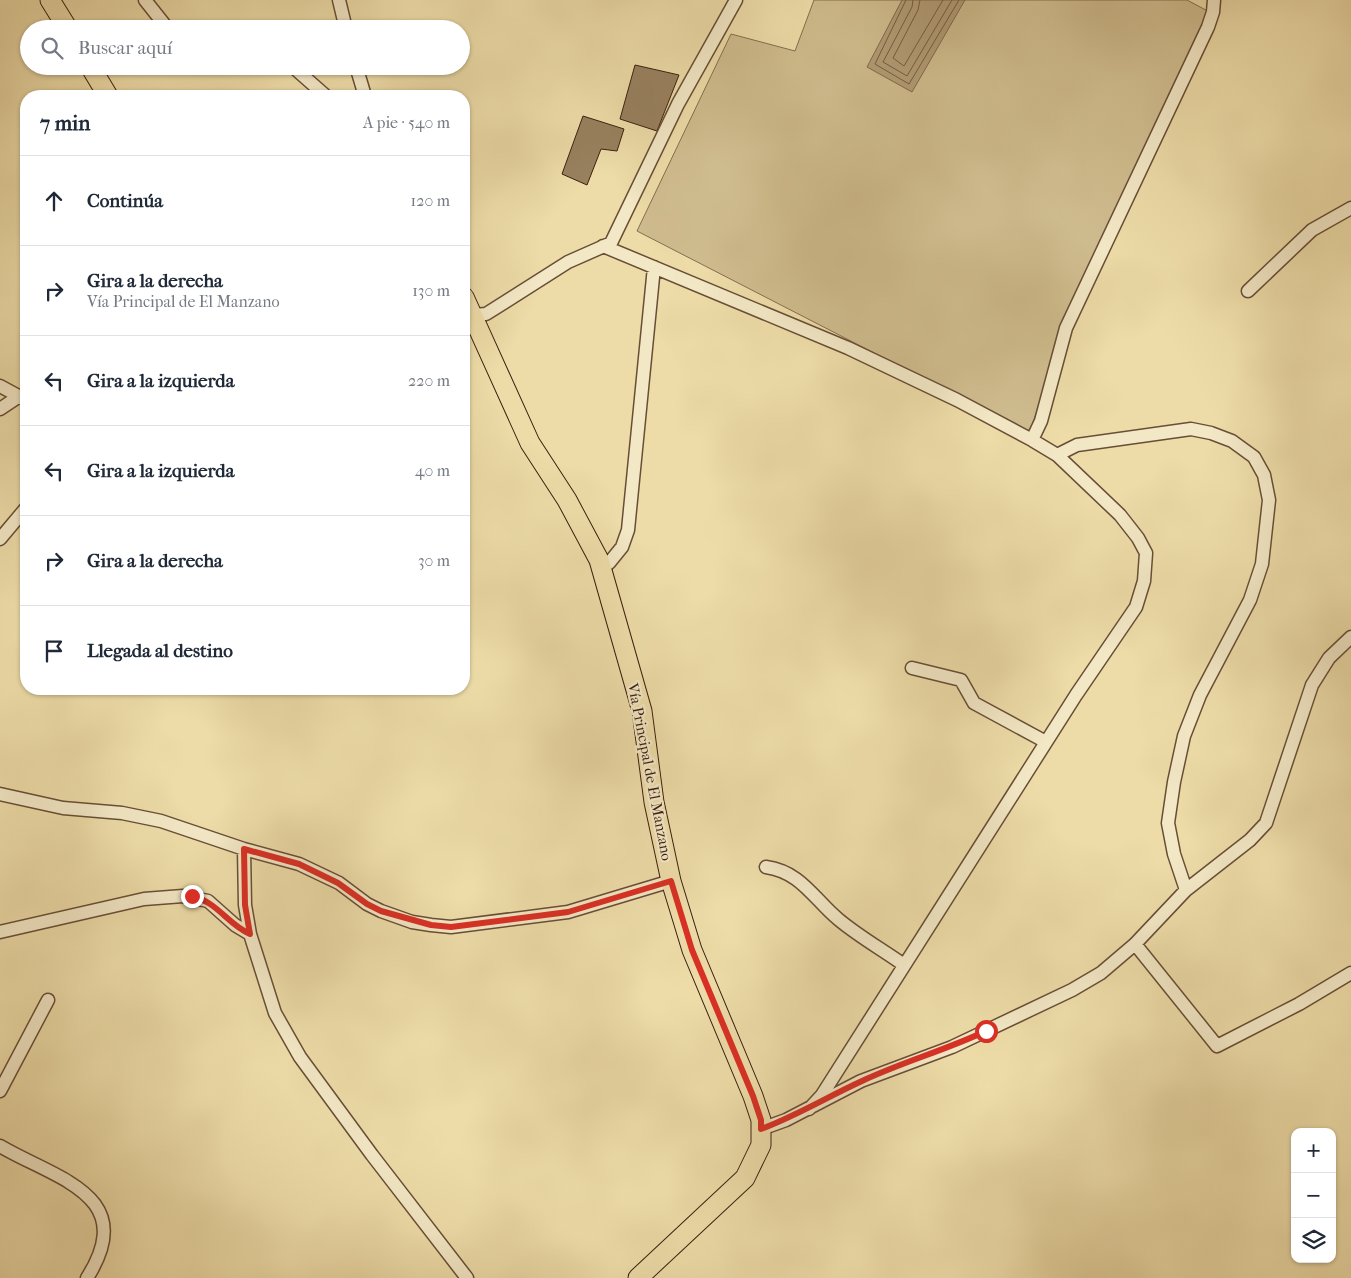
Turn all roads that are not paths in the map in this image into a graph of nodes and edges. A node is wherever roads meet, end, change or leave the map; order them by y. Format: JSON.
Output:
{"nodes":[{"id":1,"x":50,"y":0,"type":"edge"},
{"id":2,"x":145,"y":0,"type":"edge"},
{"id":3,"x":339,"y":0,"type":"edge"},
{"id":4,"x":736,"y":0,"type":"edge"},
{"id":5,"x":1214,"y":0,"type":"edge"},
{"id":6,"x":62,"y":20,"type":"edge"},
{"id":7,"x":161,"y":20,"type":"edge"},
{"id":8,"x":344,"y":20,"type":"edge"},
{"id":9,"x":95,"y":75,"type":"edge"},
{"id":10,"x":302,"y":75,"type":"edge"},
{"id":11,"x":359,"y":75,"type":"edge"},
{"id":12,"x":104,"y":90,"type":"edge"},
{"id":13,"x":319,"y":90,"type":"edge"},
{"id":14,"x":363,"y":90,"type":"edge"},
{"id":15,"x":1351,"y":208,"type":"edge"},
{"id":16,"x":603,"y":246,"type":"junction"},
{"id":17,"x":654,"y":267,"type":"junction"},
{"id":18,"x":1248,"y":291,"type":"dead end"},
{"id":19,"x":470,"y":308,"type":"edge"},
{"id":20,"x":470,"y":309,"type":"edge"},
{"id":21,"x":0,"y":386,"type":"edge"},
{"id":22,"x":20,"y":398,"type":"edge"},
{"id":23,"x":20,"y":400,"type":"edge"},
{"id":24,"x":0,"y":409,"type":"edge"},
{"id":25,"x":1032,"y":440,"type":"junction"},
{"id":26,"x":1057,"y":456,"type":"junction"},
{"id":27,"x":20,"y":515,"type":"edge"},
{"id":28,"x":0,"y":539,"type":"edge"},
{"id":29,"x":599,"y":560,"type":"junction"},
{"id":30,"x":1351,"y":637,"type":"edge"},
{"id":31,"x":912,"y":668,"type":"dead end"},
{"id":32,"x":1046,"y":742,"type":"junction"},
{"id":33,"x":0,"y":794,"type":"edge"},
{"id":34,"x":244,"y":849,"type":"junction"},
{"id":35,"x":766,"y":867,"type":"dead end"},
{"id":36,"x":671,"y":881,"type":"junction"},
{"id":37,"x":1186,"y":890,"type":"junction"},
{"id":38,"x":0,"y":932,"type":"edge"},
{"id":39,"x":250,"y":934,"type":"junction"},
{"id":40,"x":1135,"y":944,"type":"junction"},
{"id":41,"x":904,"y":965,"type":"junction"},
{"id":42,"x":1351,"y":973,"type":"edge"},
{"id":43,"x":48,"y":1000,"type":"dead end"},
{"id":44,"x":0,"y":1091,"type":"edge"},
{"id":45,"x":809,"y":1109,"type":"junction"},
{"id":46,"x":761,"y":1129,"type":"junction"},
{"id":47,"x":0,"y":1146,"type":"edge"},
{"id":48,"x":87,"y":1278,"type":"edge"},
{"id":49,"x":467,"y":1278,"type":"edge"},
{"id":50,"x":638,"y":1278,"type":"edge"}],
"edges":[{"from":1,"to":6,"type":"main road"},
{"from":2,"to":7,"type":"street"},
{"from":3,"to":8,"type":"street"},
{"from":4,"to":16,"type":"street"},
{"from":5,"to":25,"type":"street"},
{"from":9,"to":12,"type":"main road"},
{"from":10,"to":13,"type":"street"},
{"from":11,"to":14,"type":"street"},
{"from":15,"to":18,"type":"street"},
{"from":16,"to":17,"type":"street"},
{"from":16,"to":19,"type":"street"},
{"from":17,"to":25,"type":"street"},
{"from":17,"to":29,"type":"street"},
{"from":20,"to":29,"type":"main road","name":"Vía Principal de El Manzano"},
{"from":21,"to":22,"type":"street"},
{"from":23,"to":24,"type":"street"},
{"from":25,"to":26,"type":"street"},
{"from":26,"to":32,"type":"street"},
{"from":26,"to":37,"type":"street"},
{"from":27,"to":28,"type":"street"},
{"from":29,"to":36,"type":"main road","name":"Vía Principal de El Manzano"},
{"from":30,"to":37,"type":"street"},
{"from":31,"to":32,"type":"street"},
{"from":32,"to":41,"type":"street"},
{"from":33,"to":34,"type":"street"},
{"from":34,"to":36,"type":"street"},
{"from":34,"to":39,"type":"street"},
{"from":35,"to":41,"type":"street"},
{"from":36,"to":46,"type":"main road","name":"Vía Principal de El Manzano"},
{"from":37,"to":40,"type":"street"},
{"from":38,"to":39,"type":"street"},
{"from":39,"to":49,"type":"street"},
{"from":40,"to":42,"type":"street"},
{"from":40,"to":45,"type":"street"},
{"from":41,"to":45,"type":"street"},
{"from":43,"to":44,"type":"street"},
{"from":45,"to":46,"type":"street"},
{"from":46,"to":50,"type":"main road","name":"Vía Principal de El Manzano"},
{"from":47,"to":48,"type":"street"}]}
